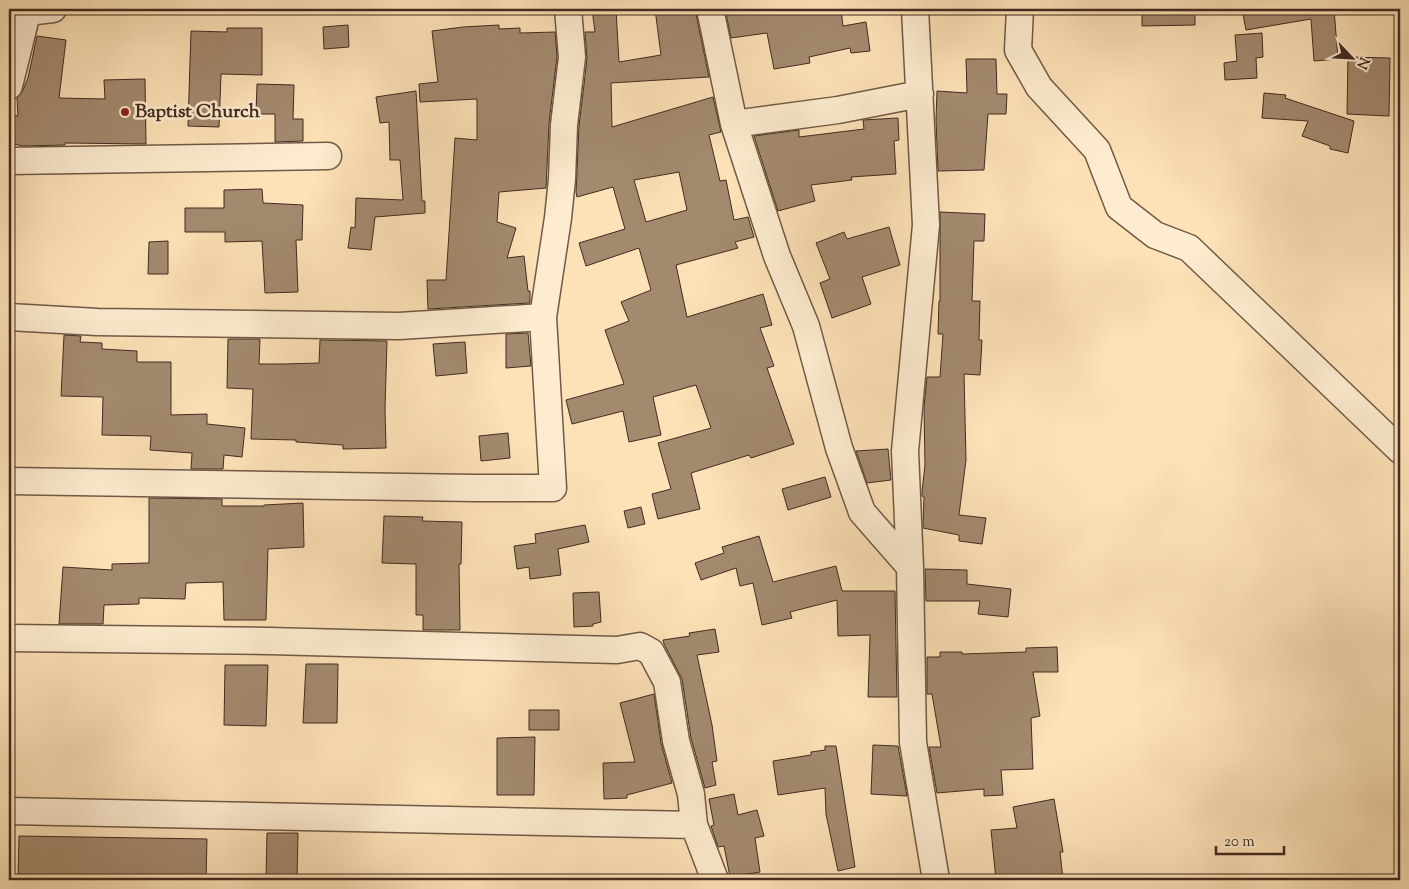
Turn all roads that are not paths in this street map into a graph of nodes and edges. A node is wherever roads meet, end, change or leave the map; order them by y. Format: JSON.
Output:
{"nodes":[{"id":1,"x":53,"y":9,"type":"edge"},
{"id":2,"x":568,"y":9,"type":"edge"},
{"id":3,"x":710,"y":9,"type":"edge"},
{"id":4,"x":915,"y":9,"type":"edge"},
{"id":5,"x":1020,"y":9,"type":"edge"},
{"id":6,"x":21,"y":10,"type":"edge"},
{"id":7,"x":9,"y":86,"type":"edge"},
{"id":8,"x":920,"y":94,"type":"junction"},
{"id":9,"x":734,"y":124,"type":"junction"},
{"id":10,"x":328,"y":156,"type":"dead end"},
{"id":11,"x":9,"y":161,"type":"edge"},
{"id":12,"x":9,"y":317,"type":"edge"},
{"id":13,"x":543,"y":317,"type":"junction"},
{"id":14,"x":1400,"y":450,"type":"edge"},
{"id":15,"x":9,"y":482,"type":"edge"},
{"id":16,"x":910,"y":567,"type":"junction"},
{"id":17,"x":9,"y":638,"type":"edge"},
{"id":18,"x":9,"y":811,"type":"edge"},
{"id":19,"x":694,"y":825,"type":"junction"},
{"id":20,"x":715,"y":880,"type":"edge"},
{"id":21,"x":936,"y":880,"type":"edge"}],
"edges":[{"from":1,"to":6,"type":"street"},
{"from":2,"to":13,"type":"street"},
{"from":3,"to":9,"type":"street"},
{"from":4,"to":8,"type":"street"},
{"from":5,"to":14,"type":"street"},
{"from":6,"to":7,"type":"street"},
{"from":8,"to":9,"type":"street"},
{"from":8,"to":16,"type":"street"},
{"from":9,"to":16,"type":"street"},
{"from":10,"to":11,"type":"street"},
{"from":12,"to":13,"type":"street"},
{"from":13,"to":15,"type":"street"},
{"from":16,"to":21,"type":"street"},
{"from":17,"to":19,"type":"street"},
{"from":18,"to":19,"type":"street"},
{"from":19,"to":20,"type":"street"}]}
